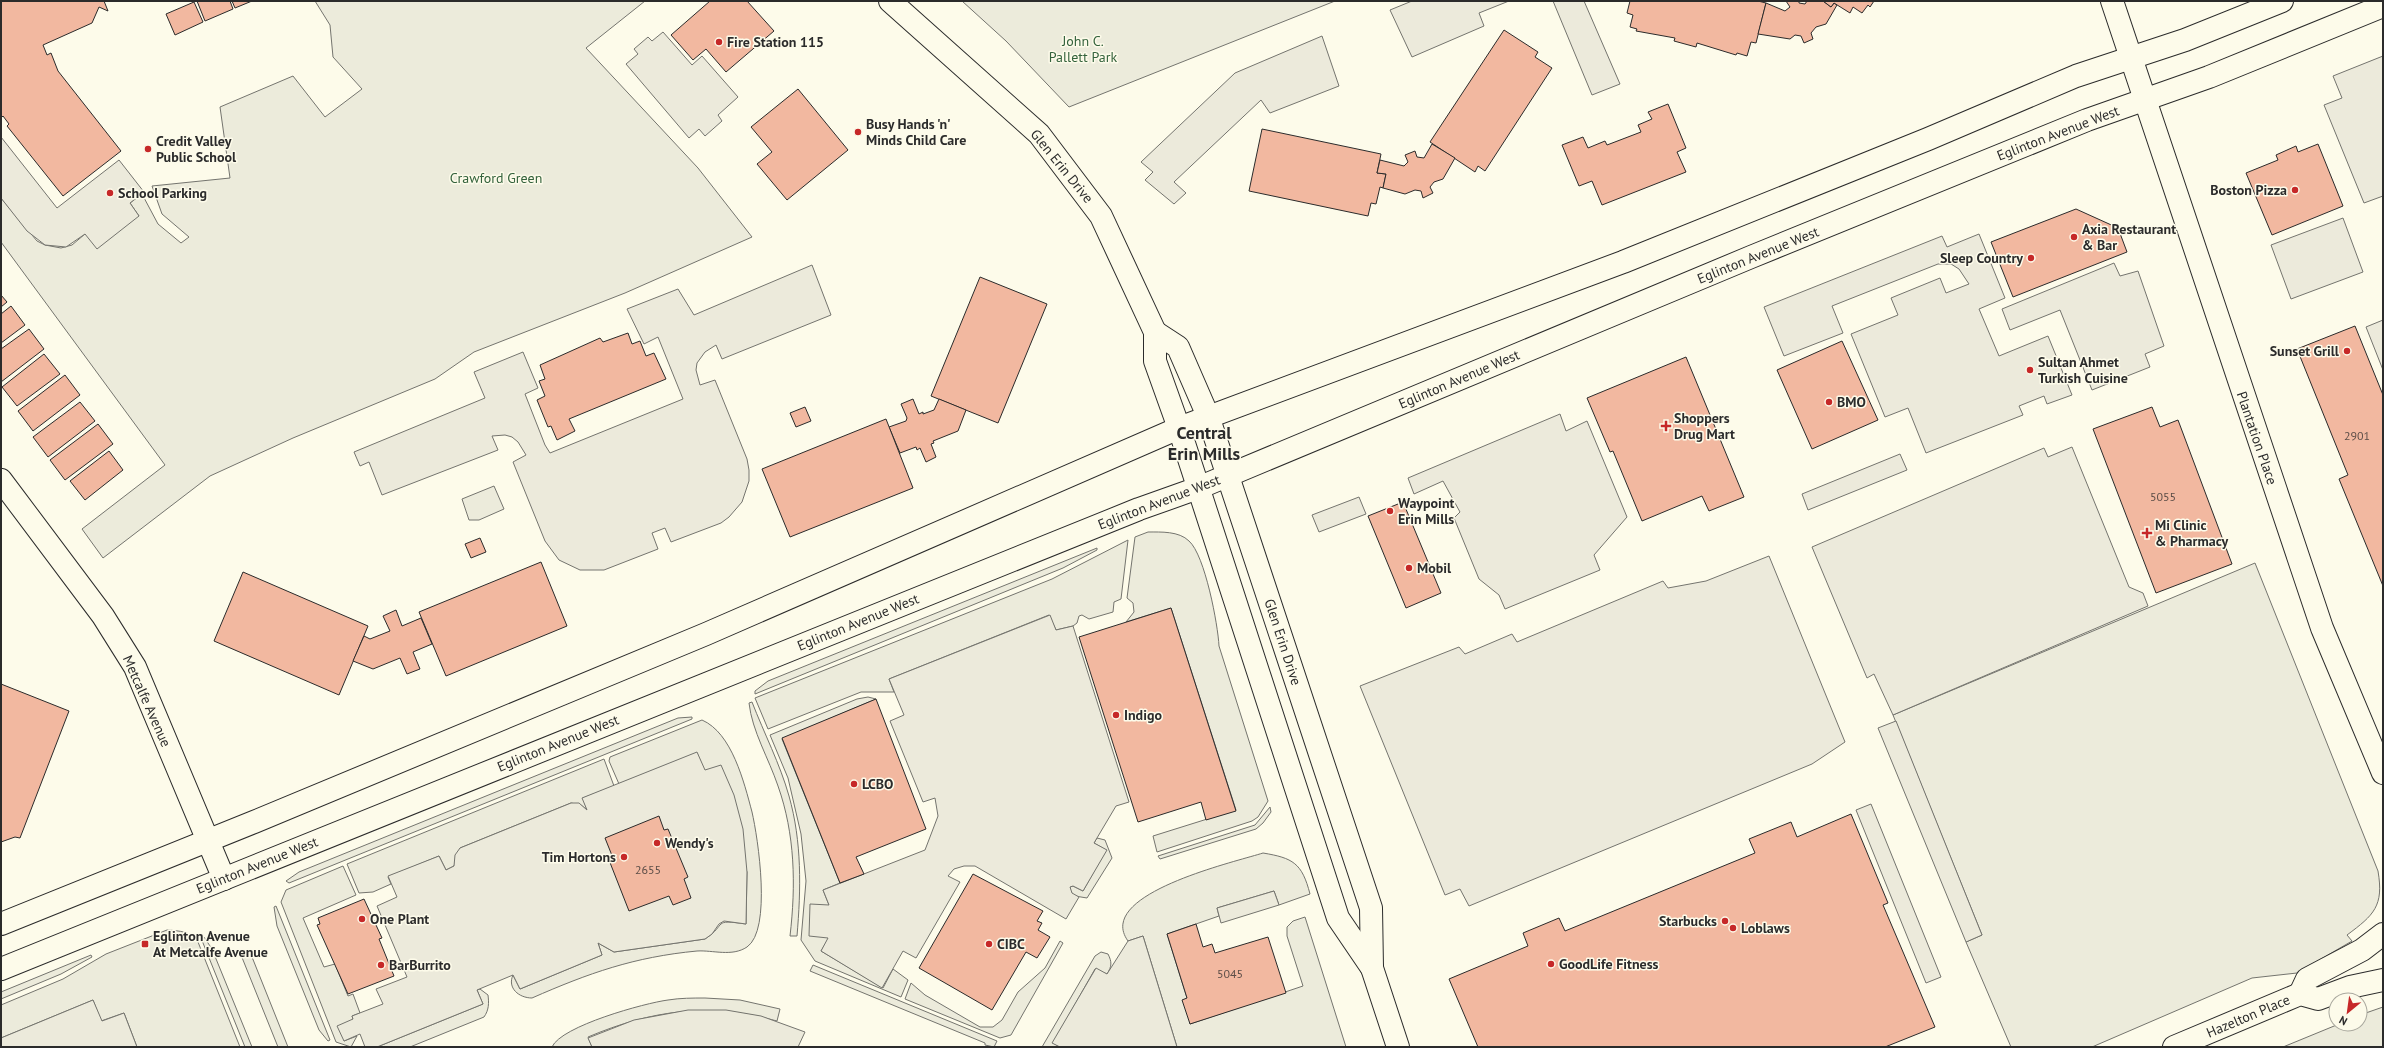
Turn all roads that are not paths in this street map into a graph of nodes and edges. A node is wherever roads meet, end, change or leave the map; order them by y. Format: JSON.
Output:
{"nodes":[{"id":1,"x":890,"y":1,"type":"edge"},
{"id":2,"x":2112,"y":1,"type":"edge"},
{"id":3,"x":2282,"y":1,"type":"edge"},
{"id":4,"x":2383,"y":6,"type":"edge"},
{"id":5,"x":2132,"y":58,"type":"junction"},
{"id":6,"x":2146,"y":99,"type":"junction"},
{"id":7,"x":1155,"y":332,"type":"junction"},
{"id":8,"x":1208,"y":416,"type":"junction"},
{"id":9,"x":1179,"y":428,"type":"junction"},
{"id":10,"x":1228,"y":475,"type":"junction"},
{"id":11,"x":1,"y":480,"type":"edge"},
{"id":12,"x":1198,"y":488,"type":"junction"},
{"id":13,"x":2383,"y":773,"type":"edge"},
{"id":14,"x":208,"y":840,"type":"junction"},
{"id":15,"x":224,"y":879,"type":"junction"},
{"id":16,"x":1,"y":924,"type":"edge"},
{"id":17,"x":2383,"y":934,"type":"edge"},
{"id":18,"x":1372,"y":968,"type":"junction"},
{"id":19,"x":1,"y":969,"type":"edge"},
{"id":20,"x":2383,"y":980,"type":"edge"},
{"id":21,"x":2300,"y":994,"type":"junction"},
{"id":22,"x":1398,"y":1047,"type":"edge"},
{"id":23,"x":2174,"y":1047,"type":"edge"}],
"edges":[{"from":1,"to":7,"type":"main road","name":"Glen Erin Drive"},
{"from":2,"to":5,"type":"main road","name":"Plantation Place"},
{"from":3,"to":5,"type":"main road"},
{"from":4,"to":6,"type":"main road","name":"Eglinton Avenue West"},
{"from":5,"to":6,"type":"main road","name":"Plantation Place"},
{"from":5,"to":8,"type":"main road"},
{"from":6,"to":10,"type":"main road","name":"Eglinton Avenue West"},
{"from":6,"to":13,"type":"main road","name":"Plantation Place"},
{"from":7,"to":8,"type":"main road","name":"Glen Erin Drive"},
{"from":7,"to":9,"type":"main road","name":"Glen Erin Drive"},
{"from":8,"to":9,"type":"main road"},
{"from":8,"to":10,"type":"main road","name":"Glen Erin Drive"},
{"from":9,"to":12,"type":"main road","name":"Glen Erin Drive"},
{"from":9,"to":14,"type":"main road"},
{"from":10,"to":12,"type":"main road","name":"Eglinton Avenue West"},
{"from":10,"to":18,"type":"main road","name":"Glen Erin Drive"},
{"from":11,"to":14,"type":"main road","name":"Metcalfe Avenue"},
{"from":12,"to":15,"type":"main road","name":"Eglinton Avenue West"},
{"from":12,"to":18,"type":"main road","name":"Glen Erin Drive"},
{"from":14,"to":15,"type":"main road","name":"Metcalfe Avenue"},
{"from":14,"to":16,"type":"main road"},
{"from":15,"to":19,"type":"main road","name":"Eglinton Avenue West"},
{"from":17,"to":21,"type":"main road","name":"Hazelton Place"},
{"from":18,"to":22,"type":"main road","name":"Glen Erin Drive"},
{"from":20,"to":21,"type":"main road","name":"Hazelton Place"},
{"from":21,"to":23,"type":"main road","name":"Hazelton Place"}]}
